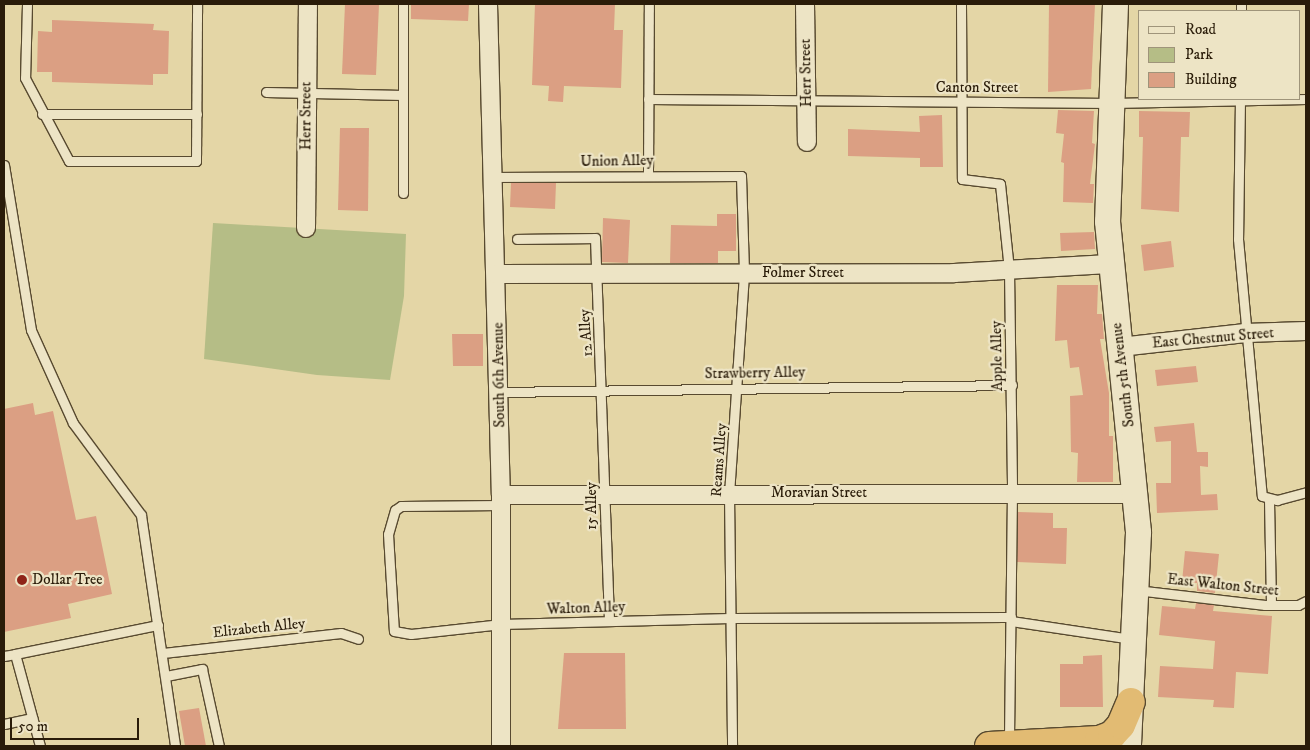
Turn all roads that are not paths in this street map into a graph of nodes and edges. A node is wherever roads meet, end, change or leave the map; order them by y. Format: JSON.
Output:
{"nodes":[{"id":1,"x":27,"y":4,"type":"edge"},
{"id":2,"x":196,"y":4,"type":"edge"},
{"id":3,"x":308,"y":4,"type":"edge"},
{"id":4,"x":402,"y":4,"type":"edge"},
{"id":5,"x":488,"y":4,"type":"edge"},
{"id":6,"x":649,"y":4,"type":"edge"},
{"id":7,"x":805,"y":4,"type":"edge"},
{"id":8,"x":961,"y":4,"type":"edge"},
{"id":9,"x":1115,"y":4,"type":"edge"},
{"id":10,"x":266,"y":92,"type":"dead end"},
{"id":11,"x":306,"y":93,"type":"junction"},
{"id":12,"x":403,"y":95,"type":"junction"},
{"id":13,"x":648,"y":99,"type":"junction"},
{"id":14,"x":1208,"y":100,"type":"edge"},
{"id":15,"x":1240,"y":100,"type":"edge"},
{"id":16,"x":806,"y":102,"type":"junction"},
{"id":17,"x":960,"y":102,"type":"junction"},
{"id":18,"x":1112,"y":103,"type":"junction"},
{"id":19,"x":42,"y":114,"type":"junction"},
{"id":20,"x":197,"y":114,"type":"junction"},
{"id":21,"x":807,"y":142,"type":"dead end"},
{"id":22,"x":4,"y":166,"type":"edge"},
{"id":23,"x":648,"y":174,"type":"junction"},
{"id":24,"x":741,"y":176,"type":"joint"},
{"id":25,"x":494,"y":177,"type":"junction"},
{"id":26,"x":404,"y":193,"type":"dead end"},
{"id":27,"x":306,"y":228,"type":"dead end"},
{"id":28,"x":517,"y":239,"type":"dead end"},
{"id":29,"x":1109,"y":264,"type":"junction"},
{"id":30,"x":1009,"y":270,"type":"junction"},
{"id":31,"x":496,"y":274,"type":"junction"},
{"id":32,"x":596,"y":274,"type":"junction"},
{"id":33,"x":744,"y":274,"type":"junction"},
{"id":34,"x":1245,"y":332,"type":"junction"},
{"id":35,"x":1306,"y":332,"type":"edge"},
{"id":36,"x":1120,"y":347,"type":"junction"},
{"id":37,"x":1012,"y":385,"type":"junction"},
{"id":38,"x":738,"y":387,"type":"junction"},
{"id":39,"x":603,"y":390,"type":"junction"},
{"id":40,"x":499,"y":392,"type":"junction"},
{"id":41,"x":1012,"y":492,"type":"junction"},
{"id":42,"x":1306,"y":492,"type":"edge"},
{"id":43,"x":604,"y":494,"type":"junction"},
{"id":44,"x":728,"y":494,"type":"junction"},
{"id":45,"x":1136,"y":494,"type":"junction"},
{"id":46,"x":501,"y":500,"type":"junction"},
{"id":47,"x":1269,"y":500,"type":"junction"},
{"id":48,"x":1136,"y":590,"type":"junction"},
{"id":49,"x":1306,"y":601,"type":"edge"},
{"id":50,"x":1270,"y":605,"type":"junction"},
{"id":51,"x":730,"y":618,"type":"junction"},
{"id":52,"x":1011,"y":619,"type":"junction"},
{"id":53,"x":609,"y":621,"type":"junction"},
{"id":54,"x":501,"y":624,"type":"junction"},
{"id":55,"x":158,"y":625,"type":"junction"},
{"id":56,"x":358,"y":639,"type":"dead end"},
{"id":57,"x":1134,"y":639,"type":"junction"},
{"id":58,"x":15,"y":654,"type":"junction"},
{"id":59,"x":163,"y":654,"type":"junction"},
{"id":60,"x":4,"y":656,"type":"edge"},
{"id":61,"x":166,"y":676,"type":"junction"},
{"id":62,"x":1131,"y":702,"type":"junction"},
{"id":63,"x":32,"y":718,"type":"junction"},
{"id":64,"x":4,"y":724,"type":"edge"},
{"id":65,"x":999,"y":744,"type":"edge"},
{"id":66,"x":40,"y":746,"type":"edge"},
{"id":67,"x":175,"y":746,"type":"edge"},
{"id":68,"x":219,"y":746,"type":"edge"},
{"id":69,"x":501,"y":746,"type":"edge"},
{"id":70,"x":732,"y":746,"type":"edge"},
{"id":71,"x":1128,"y":746,"type":"edge"}],
"edges":[{"from":1,"to":19,"type":"lane"},
{"from":2,"to":20,"type":"lane"},
{"from":3,"to":11,"type":"street","name":"Herr Street"},
{"from":4,"to":12,"type":"lane"},
{"from":5,"to":25,"type":"street","name":"South 6th Avenue"},
{"from":6,"to":13,"type":"lane"},
{"from":7,"to":16,"type":"street","name":"Herr Street"},
{"from":8,"to":17,"type":"lane","name":"Apple Alley"},
{"from":9,"to":18,"type":"main road","name":"South 5th Avenue"},
{"from":10,"to":11,"type":"lane"},
{"from":11,"to":12,"type":"lane"},
{"from":11,"to":27,"type":"street","name":"Herr Street"},
{"from":12,"to":26,"type":"lane"},
{"from":13,"to":16,"type":"lane","name":"Canton Street"},
{"from":13,"to":23,"type":"lane"},
{"from":14,"to":18,"type":"lane","name":"Canton Street"},
{"from":15,"to":34,"type":"lane"},
{"from":16,"to":17,"type":"lane","name":"Canton Street"},
{"from":16,"to":21,"type":"street","name":"Herr Street"},
{"from":17,"to":18,"type":"lane","name":"Canton Street"},
{"from":17,"to":30,"type":"lane","name":"Apple Alley"},
{"from":18,"to":29,"type":"main road","name":"South 5th Avenue"},
{"from":19,"to":20,"type":"lane"},
{"from":19,"to":20,"type":"lane"},
{"from":22,"to":55,"type":"lane"},
{"from":23,"to":24,"type":"lane","name":"Union Alley"},
{"from":23,"to":25,"type":"lane","name":"Union Alley"},
{"from":24,"to":33,"type":"lane","name":"Reams Alley"},
{"from":25,"to":31,"type":"street","name":"South 6th Avenue"},
{"from":28,"to":32,"type":"lane","name":"12 Alley"},
{"from":29,"to":30,"type":"street","name":"Folmer Street"},
{"from":29,"to":36,"type":"main road","name":"South 5th Avenue"},
{"from":30,"to":33,"type":"street","name":"Folmer Street"},
{"from":30,"to":37,"type":"lane","name":"Apple Alley"},
{"from":31,"to":32,"type":"street","name":"Folmer Street"},
{"from":31,"to":40,"type":"street","name":"South 6th Avenue"},
{"from":32,"to":33,"type":"street","name":"Folmer Street"},
{"from":32,"to":39,"type":"lane","name":"12 Alley"},
{"from":33,"to":38,"type":"lane","name":"Reams Alley"},
{"from":34,"to":35,"type":"street","name":"East Chestnut Street"},
{"from":34,"to":36,"type":"street","name":"East Chestnut Street"},
{"from":34,"to":47,"type":"lane"},
{"from":36,"to":45,"type":"main road","name":"South 5th Avenue"},
{"from":37,"to":38,"type":"lane","name":"Strawberry Alley"},
{"from":37,"to":41,"type":"lane","name":"Apple Alley"},
{"from":38,"to":39,"type":"lane","name":"Strawberry Alley"},
{"from":38,"to":44,"type":"lane","name":"Reams Alley"},
{"from":39,"to":40,"type":"lane","name":"Strawberry Alley"},
{"from":39,"to":43,"type":"lane","name":"15 Alley"},
{"from":40,"to":46,"type":"street","name":"South 6th Avenue"},
{"from":41,"to":44,"type":"street","name":"Moravian Street"},
{"from":41,"to":45,"type":"street","name":"Moravian Street"},
{"from":41,"to":52,"type":"lane","name":"Apple Alley"},
{"from":42,"to":47,"type":"lane"},
{"from":43,"to":44,"type":"street","name":"Moravian Street"},
{"from":43,"to":46,"type":"street","name":"Moravian Street"},
{"from":43,"to":53,"type":"lane","name":"15 Alley"},
{"from":44,"to":51,"type":"lane","name":"Reams Alley"},
{"from":45,"to":48,"type":"main road","name":"South 5th Avenue"},
{"from":46,"to":54,"type":"street","name":"South 6th Avenue"},
{"from":46,"to":54,"type":"lane","name":"Walton Alley"},
{"from":47,"to":50,"type":"lane"},
{"from":48,"to":50,"type":"lane","name":"East Walton Street"},
{"from":48,"to":57,"type":"main road","name":"South 5th Avenue"},
{"from":49,"to":50,"type":"lane","name":"East Walton Street"},
{"from":51,"to":52,"type":"lane","name":"Walton Alley"},
{"from":51,"to":53,"type":"lane","name":"Walton Alley"},
{"from":51,"to":70,"type":"lane","name":"Reams Alley"},
{"from":52,"to":57,"type":"lane","name":"Walton Alley"},
{"from":52,"to":65,"type":"lane","name":"Apple Alley"},
{"from":53,"to":54,"type":"lane","name":"Walton Alley"},
{"from":54,"to":69,"type":"street","name":"South 6th Avenue"},
{"from":55,"to":58,"type":"lane"},
{"from":55,"to":59,"type":"lane"},
{"from":56,"to":59,"type":"lane","name":"Elizabeth Alley"},
{"from":57,"to":62,"type":"main road","name":"South 5th Avenue"},
{"from":58,"to":60,"type":"lane"},
{"from":58,"to":63,"type":"lane"},
{"from":59,"to":61,"type":"lane"},
{"from":61,"to":67,"type":"lane"},
{"from":61,"to":68,"type":"lane"},
{"from":62,"to":65,"type":"highway"},
{"from":62,"to":71,"type":"main road","name":"South 5th Avenue"},
{"from":63,"to":64,"type":"lane"},
{"from":63,"to":66,"type":"lane"}]}
